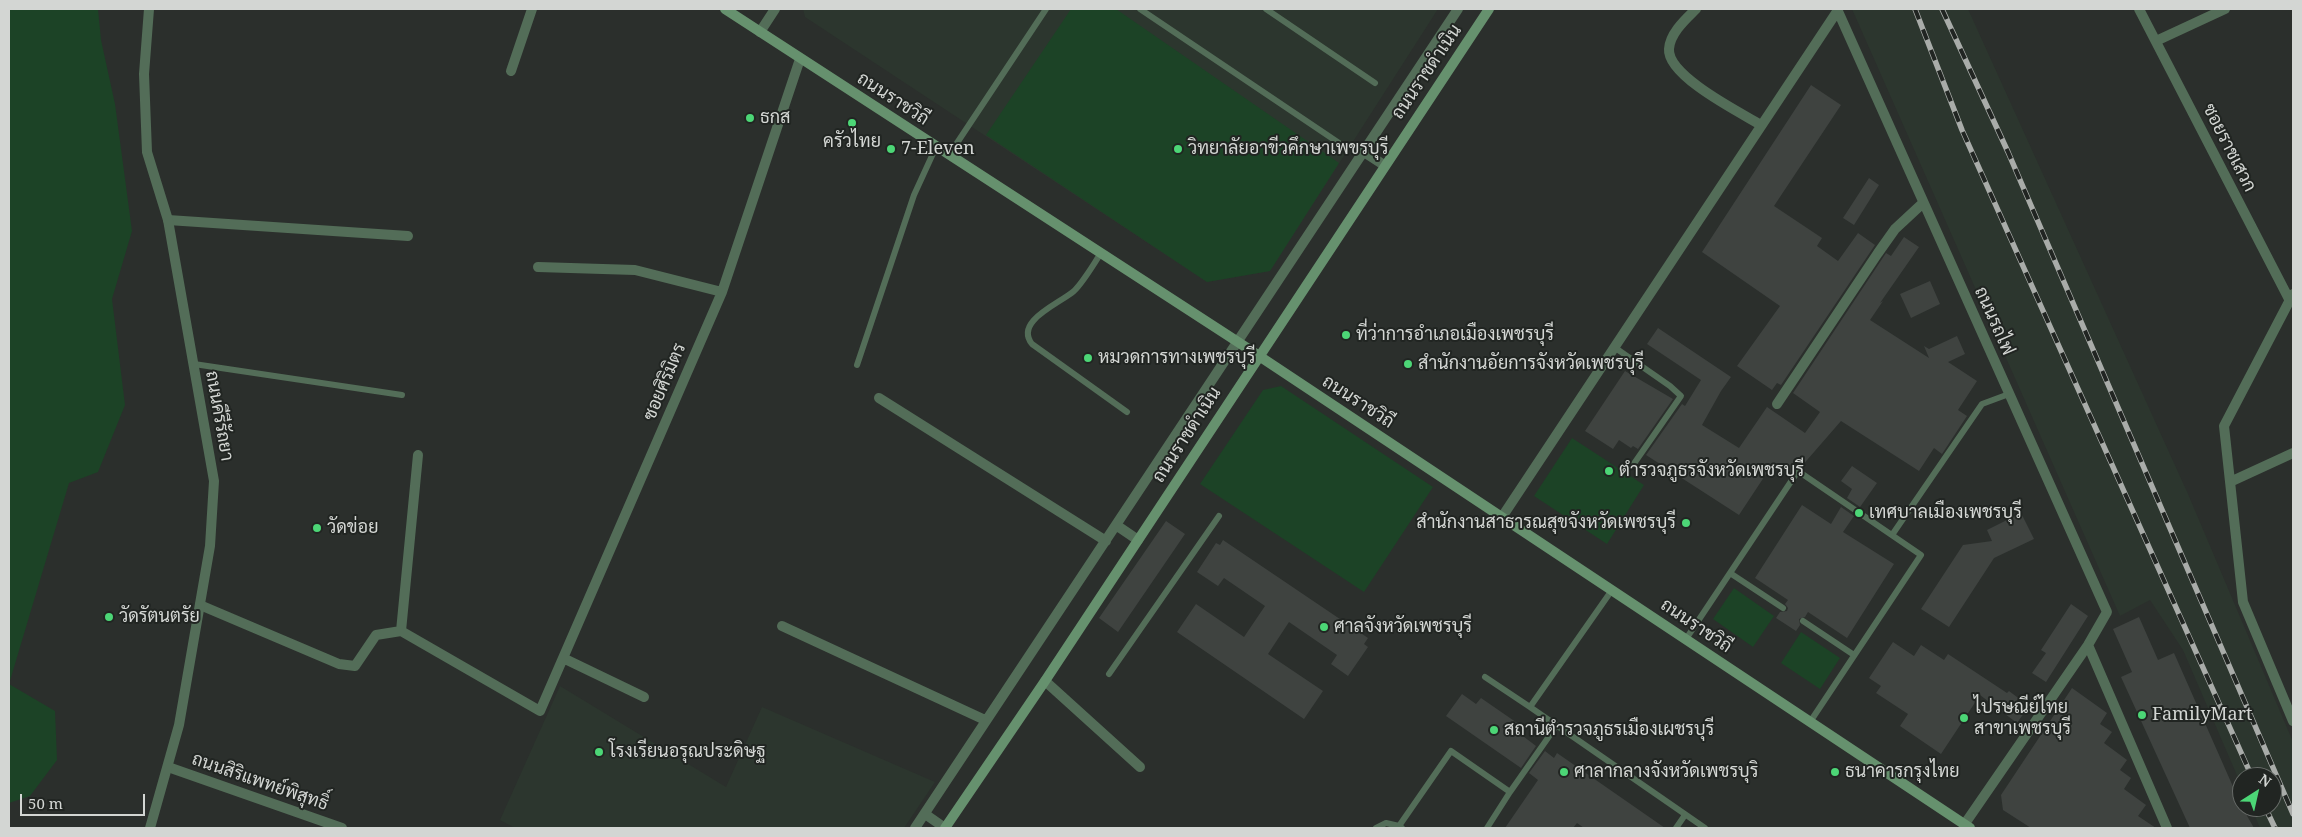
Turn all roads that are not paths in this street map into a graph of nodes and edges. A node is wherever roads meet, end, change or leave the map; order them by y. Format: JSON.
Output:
{"nodes":[{"id":1,"x":149,"y":9,"type":"edge"},
{"id":2,"x":532,"y":9,"type":"edge"},
{"id":3,"x":724,"y":9,"type":"edge"},
{"id":4,"x":775,"y":9,"type":"edge"},
{"id":5,"x":1046,"y":9,"type":"edge"},
{"id":6,"x":1140,"y":9,"type":"edge"},
{"id":7,"x":1266,"y":9,"type":"edge"},
{"id":8,"x":1458,"y":9,"type":"edge"},
{"id":9,"x":1489,"y":9,"type":"edge"},
{"id":10,"x":1696,"y":9,"type":"edge"},
{"id":11,"x":1837,"y":9,"type":"edge"},
{"id":12,"x":2139,"y":9,"type":"edge"},
{"id":13,"x":2225,"y":9,"type":"edge"},
{"id":14,"x":760,"y":32,"type":"junction"},
{"id":15,"x":2156,"y":41,"type":"junction"},
{"id":16,"x":800,"y":59,"type":"junction"},
{"id":17,"x":511,"y":71,"type":"dead end"},
{"id":18,"x":1375,"y":83,"type":"dead end"},
{"id":19,"x":1761,"y":125,"type":"junction"},
{"id":20,"x":1339,"y":143,"type":"dead end"},
{"id":21,"x":936,"y":147,"type":"junction"},
{"id":22,"x":1364,"y":152,"type":"junction"},
{"id":23,"x":949,"y":155,"type":"junction"},
{"id":24,"x":1384,"y":165,"type":"junction"},
{"id":25,"x":1924,"y":203,"type":"junction"},
{"id":26,"x":168,"y":220,"type":"junction"},
{"id":27,"x":408,"y":236,"type":"dead end"},
{"id":28,"x":1101,"y":253,"type":"junction"},
{"id":29,"x":538,"y":267,"type":"dead end"},
{"id":30,"x":722,"y":292,"type":"junction"},
{"id":31,"x":2291,"y":298,"type":"edge"},
{"id":32,"x":1238,"y":342,"type":"junction"},
{"id":33,"x":1614,"y":347,"type":"junction"},
{"id":34,"x":1258,"y":356,"type":"junction"},
{"id":35,"x":194,"y":364,"type":"junction"},
{"id":36,"x":857,"y":365,"type":"dead end"},
{"id":37,"x":2010,"y":394,"type":"junction"},
{"id":38,"x":402,"y":395,"type":"dead end"},
{"id":39,"x":879,"y":398,"type":"dead end"},
{"id":40,"x":1777,"y":404,"type":"dead end"},
{"id":41,"x":1127,"y":412,"type":"dead end"},
{"id":42,"x":2293,"y":453,"type":"edge"},
{"id":43,"x":418,"y":455,"type":"dead end"},
{"id":44,"x":1633,"y":465,"type":"dead end"},
{"id":45,"x":2230,"y":482,"type":"junction"},
{"id":46,"x":1219,"y":516,"type":"dead end"},
{"id":47,"x":1502,"y":517,"type":"junction"},
{"id":48,"x":1116,"y":525,"type":"junction"},
{"id":49,"x":1892,"y":536,"type":"junction"},
{"id":50,"x":1138,"y":540,"type":"junction"},
{"id":51,"x":1106,"y":541,"type":"junction"},
{"id":52,"x":1730,"y":573,"type":"junction"},
{"id":53,"x":1612,"y":590,"type":"junction"},
{"id":54,"x":200,"y":604,"type":"junction"},
{"id":55,"x":1783,"y":608,"type":"dead end"},
{"id":56,"x":1803,"y":621,"type":"dead end"},
{"id":57,"x":782,"y":626,"type":"dead end"},
{"id":58,"x":401,"y":631,"type":"junction"},
{"id":59,"x":1686,"y":639,"type":"junction"},
{"id":60,"x":2088,"y":645,"type":"junction"},
{"id":61,"x":1854,"y":654,"type":"junction"},
{"id":62,"x":563,"y":658,"type":"junction"},
{"id":63,"x":1109,"y":674,"type":"dead end"},
{"id":64,"x":1485,"y":676,"type":"dead end"},
{"id":65,"x":1045,"y":681,"type":"junction"},
{"id":66,"x":644,"y":697,"type":"dead end"},
{"id":67,"x":1530,"y":707,"type":"junction"},
{"id":68,"x":985,"y":720,"type":"junction"},
{"id":69,"x":2293,"y":720,"type":"edge"},
{"id":70,"x":1810,"y":722,"type":"junction"},
{"id":71,"x":1557,"y":725,"type":"junction"},
{"id":72,"x":1140,"y":766,"type":"dead end"},
{"id":73,"x":168,"y":767,"type":"junction"},
{"id":74,"x":1510,"y":792,"type":"junction"},
{"id":75,"x":924,"y":814,"type":"junction"},
{"id":76,"x":1685,"y":815,"type":"junction"},
{"id":77,"x":1401,"y":827,"type":"edge"},
{"id":78,"x":1965,"y":827,"type":"edge"},
{"id":79,"x":150,"y":828,"type":"edge"},
{"id":80,"x":342,"y":828,"type":"edge"},
{"id":81,"x":915,"y":828,"type":"edge"},
{"id":82,"x":945,"y":828,"type":"edge"},
{"id":83,"x":1376,"y":828,"type":"edge"},
{"id":84,"x":1487,"y":828,"type":"edge"},
{"id":85,"x":1676,"y":828,"type":"edge"},
{"id":86,"x":1704,"y":828,"type":"edge"},
{"id":87,"x":2167,"y":828,"type":"edge"}],
"edges":[{"from":1,"to":26,"type":"street","name":"ถนนคีรีรัถยา"},
{"from":2,"to":17,"type":"street"},
{"from":3,"to":14,"type":"main road","name":"ถนนราชวิถี"},
{"from":4,"to":14,"type":"street"},
{"from":5,"to":23,"type":"lane"},
{"from":6,"to":20,"type":"lane"},
{"from":7,"to":18,"type":"lane"},
{"from":8,"to":22,"type":"street"},
{"from":9,"to":24,"type":"main road","name":"ถนนราชดำเนิน"},
{"from":10,"to":19,"type":"street"},
{"from":11,"to":19,"type":"street"},
{"from":11,"to":25,"type":"street","name":"ถนนรถไฟ"},
{"from":12,"to":15,"type":"street","name":"ซอยราชเสวก"},
{"from":13,"to":15,"type":"street"},
{"from":14,"to":16,"type":"main road","name":"ถนนราชวิถี"},
{"from":15,"to":31,"type":"street","name":"ซอยราชเสวก"},
{"from":16,"to":21,"type":"main road","name":"ถนนราชวิถี"},
{"from":16,"to":30,"type":"street","name":"ซอยศิริมิตร"},
{"from":19,"to":33,"type":"street"},
{"from":21,"to":23,"type":"main road","name":"ถนนราชวิถี"},
{"from":21,"to":36,"type":"lane"},
{"from":22,"to":24,"type":"street"},
{"from":22,"to":32,"type":"street"},
{"from":23,"to":28,"type":"main road","name":"ถนนราชวิถี"},
{"from":24,"to":34,"type":"main road","name":"ถนนราชดำเนิน"},
{"from":25,"to":37,"type":"street","name":"ถนนรถไฟ"},
{"from":25,"to":40,"type":"street"},
{"from":26,"to":27,"type":"street"},
{"from":26,"to":35,"type":"street","name":"ถนนคีรีรัถยา"},
{"from":28,"to":32,"type":"main road","name":"ถนนราชวิถี"},
{"from":28,"to":41,"type":"lane"},
{"from":29,"to":30,"type":"street"},
{"from":30,"to":62,"type":"street","name":"ซอยศิริมิตร"},
{"from":31,"to":45,"type":"street"},
{"from":32,"to":34,"type":"main road","name":"ถนนราชวิถี"},
{"from":32,"to":48,"type":"street"},
{"from":33,"to":44,"type":"lane"},
{"from":33,"to":47,"type":"street"},
{"from":34,"to":47,"type":"main road","name":"ถนนราชวิถี"},
{"from":34,"to":50,"type":"main road","name":"ถนนราชดำเนิน"},
{"from":35,"to":38,"type":"lane"},
{"from":35,"to":54,"type":"street","name":"ถนนคีรีรัถยา"},
{"from":37,"to":49,"type":"lane"},
{"from":37,"to":60,"type":"street","name":"ถนนรถไฟ"},
{"from":39,"to":51,"type":"street"},
{"from":42,"to":45,"type":"street"},
{"from":43,"to":58,"type":"street"},
{"from":45,"to":69,"type":"street"},
{"from":46,"to":63,"type":"lane"},
{"from":47,"to":53,"type":"main road","name":"ถนนราชวิถี"},
{"from":48,"to":50,"type":"street"},
{"from":48,"to":51,"type":"street"},
{"from":49,"to":52,"type":"lane"},
{"from":49,"to":61,"type":"lane"},
{"from":50,"to":65,"type":"main road","name":"ถนนราชดำเนิน"},
{"from":51,"to":68,"type":"street"},
{"from":52,"to":55,"type":"lane"},
{"from":52,"to":59,"type":"lane"},
{"from":53,"to":59,"type":"main road","name":"ถนนราชวิถี"},
{"from":53,"to":67,"type":"lane"},
{"from":54,"to":58,"type":"street"},
{"from":54,"to":73,"type":"street","name":"ถนนคีรีรัถยา"},
{"from":56,"to":61,"type":"lane"},
{"from":57,"to":68,"type":"street"},
{"from":58,"to":62,"type":"street","name":"ซอยศิริมิตร"},
{"from":59,"to":70,"type":"main road","name":"ถนนราชวิถี"},
{"from":60,"to":78,"type":"street","name":"ถนนรถไฟ"},
{"from":60,"to":87,"type":"street"},
{"from":61,"to":70,"type":"lane"},
{"from":62,"to":66,"type":"street"},
{"from":64,"to":67,"type":"lane"},
{"from":65,"to":72,"type":"street"},
{"from":65,"to":82,"type":"main road","name":"ถนนราชดำเนิน"},
{"from":67,"to":71,"type":"lane"},
{"from":68,"to":75,"type":"street"},
{"from":70,"to":78,"type":"main road","name":"ถนนราชวิถี"},
{"from":71,"to":74,"type":"lane"},
{"from":71,"to":76,"type":"lane"},
{"from":73,"to":79,"type":"street","name":"ถนนคีรีรัถยา"},
{"from":73,"to":80,"type":"street","name":"ถนนสิริแพทย์พิสุทธิ์"},
{"from":74,"to":77,"type":"lane"},
{"from":74,"to":84,"type":"lane"},
{"from":75,"to":81,"type":"street"},
{"from":75,"to":82,"type":"street"},
{"from":76,"to":85,"type":"lane"},
{"from":76,"to":86,"type":"lane"},
{"from":77,"to":83,"type":"lane"}]}
